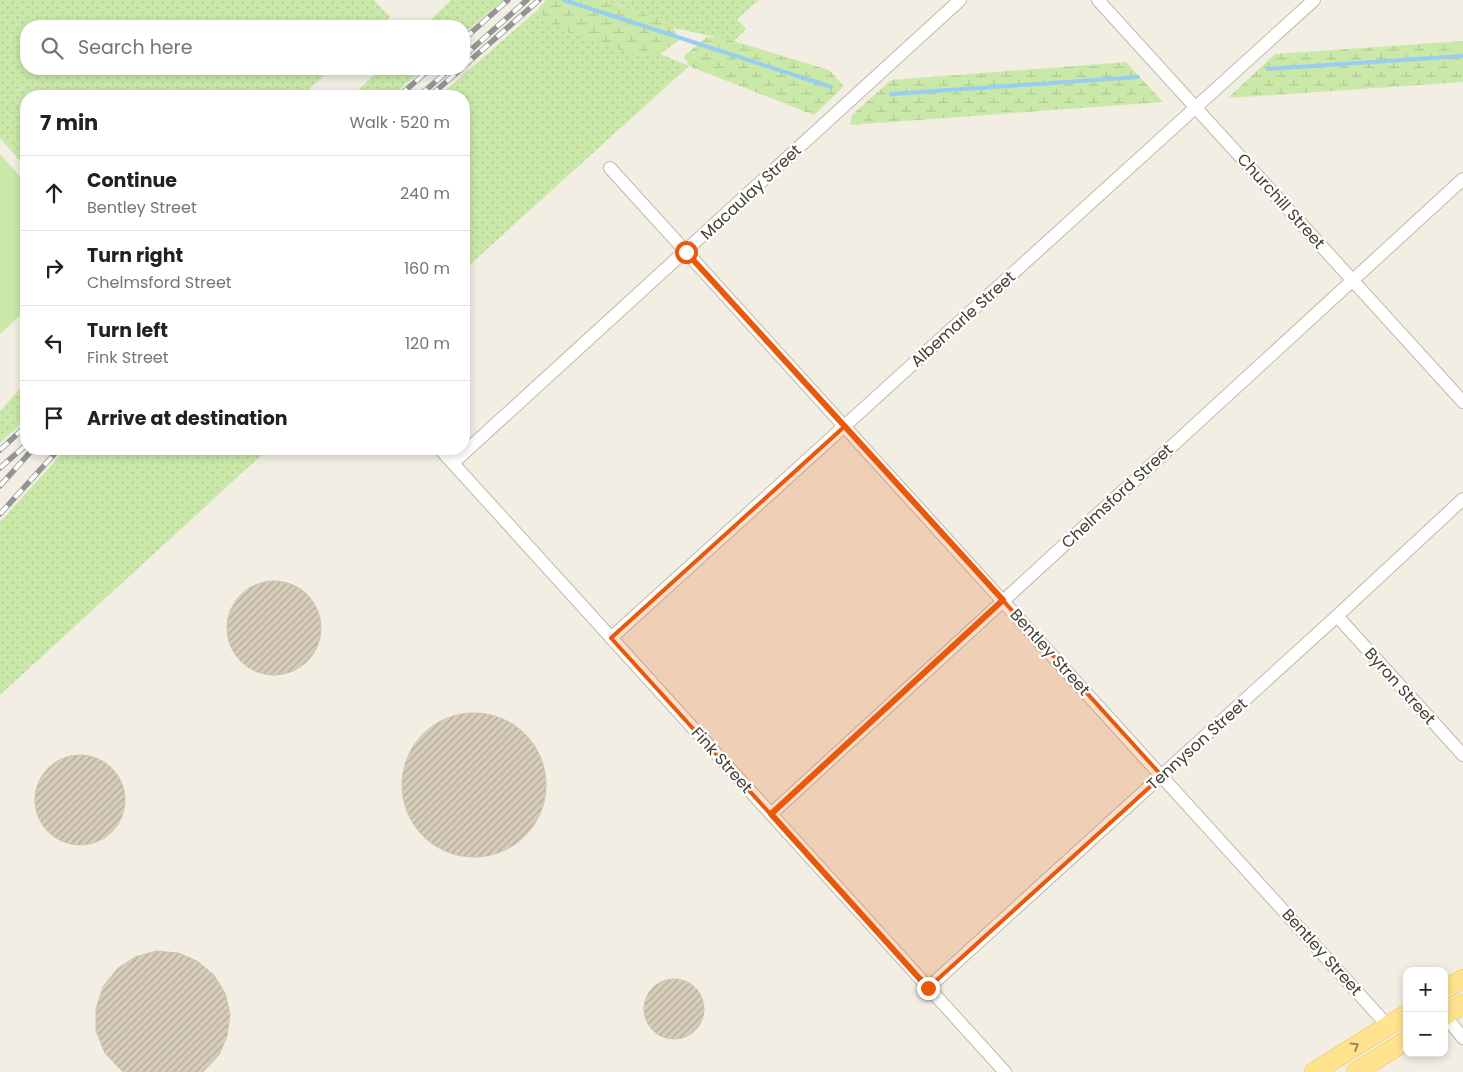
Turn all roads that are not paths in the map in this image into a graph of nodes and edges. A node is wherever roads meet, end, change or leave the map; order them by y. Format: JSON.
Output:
{"nodes":[{"id":1,"x":960,"y":0,"type":"edge"},
{"id":2,"x":1098,"y":0,"type":"edge"},
{"id":3,"x":1314,"y":0,"type":"edge"},
{"id":4,"x":1196,"y":107,"type":"junction"},
{"id":5,"x":610,"y":168,"type":"dead end"},
{"id":6,"x":1463,"y":179,"type":"edge"},
{"id":7,"x":686,"y":252,"type":"junction"},
{"id":8,"x":1353,"y":280,"type":"junction"},
{"id":9,"x":1463,"y":402,"type":"edge"},
{"id":10,"x":845,"y":426,"type":"junction"},
{"id":11,"x":470,"y":448,"type":"edge"},
{"id":12,"x":446,"y":455,"type":"edge"},
{"id":13,"x":462,"y":455,"type":"edge"},
{"id":14,"x":453,"y":463,"type":"junction"},
{"id":15,"x":1463,"y":498,"type":"edge"},
{"id":16,"x":1003,"y":600,"type":"junction"},
{"id":17,"x":1338,"y":616,"type":"junction"},
{"id":18,"x":611,"y":638,"type":"junction"},
{"id":19,"x":1463,"y":755,"type":"edge"},
{"id":20,"x":1162,"y":776,"type":"junction"},
{"id":21,"x":771,"y":814,"type":"junction"},
{"id":22,"x":1463,"y":978,"type":"edge"},
{"id":23,"x":1448,"y":987,"type":"edge"},
{"id":24,"x":928,"y":988,"type":"junction"},
{"id":25,"x":1463,"y":1004,"type":"edge"},
{"id":26,"x":1448,"y":1013,"type":"edge"},
{"id":27,"x":1403,"y":1017,"type":"edge"},
{"id":28,"x":1448,"y":1021,"type":"edge"},
{"id":29,"x":1388,"y":1026,"type":"junction"},
{"id":30,"x":1463,"y":1038,"type":"edge"},
{"id":31,"x":1403,"y":1043,"type":"edge"},
{"id":32,"x":1005,"y":1072,"type":"edge"},
{"id":33,"x":1314,"y":1072,"type":"edge"},
{"id":34,"x":1356,"y":1072,"type":"edge"}],
"edges":[{"from":1,"to":7,"type":"street","name":"Macaulay Street"},
{"from":2,"to":4,"type":"street","name":"Churchill Street"},
{"from":3,"to":4,"type":"street","name":"Albemarle Street"},
{"from":4,"to":8,"type":"street","name":"Churchill Street"},
{"from":4,"to":10,"type":"street","name":"Albemarle Street"},
{"from":5,"to":7,"type":"street","name":"Bentley Street"},
{"from":6,"to":8,"type":"street","name":"Chelmsford Street"},
{"from":7,"to":10,"type":"street","name":"Bentley Street"},
{"from":7,"to":11,"type":"street","name":"Macaulay Street"},
{"from":8,"to":9,"type":"street","name":"Churchill Street"},
{"from":8,"to":16,"type":"street","name":"Chelmsford Street"},
{"from":10,"to":16,"type":"street","name":"Bentley Street"},
{"from":10,"to":18,"type":"street","name":"Albemarle Street"},
{"from":12,"to":14,"type":"street","name":"Fink Street"},
{"from":13,"to":14,"type":"street","name":"Macaulay Street"},
{"from":14,"to":18,"type":"street","name":"Fink Street"},
{"from":15,"to":17,"type":"street","name":"Tennyson Street"},
{"from":16,"to":20,"type":"street","name":"Bentley Street"},
{"from":16,"to":21,"type":"street","name":"Chelmsford Street"},
{"from":17,"to":19,"type":"street","name":"Byron Street"},
{"from":17,"to":20,"type":"street","name":"Tennyson Street"},
{"from":18,"to":21,"type":"street","name":"Fink Street"},
{"from":20,"to":24,"type":"street","name":"Tennyson Street"},
{"from":20,"to":29,"type":"street","name":"Bentley Street"},
{"from":21,"to":24,"type":"street","name":"Fink Street"},
{"from":22,"to":23,"type":"main road"},
{"from":24,"to":32,"type":"street","name":"Fink Street"},
{"from":25,"to":26,"type":"main road"},
{"from":27,"to":29,"type":"main road"},
{"from":28,"to":30,"type":"street"},
{"from":33,"to":29,"type":"main road","one_way":true},
{"from":31,"to":34,"type":"main road"}]}
